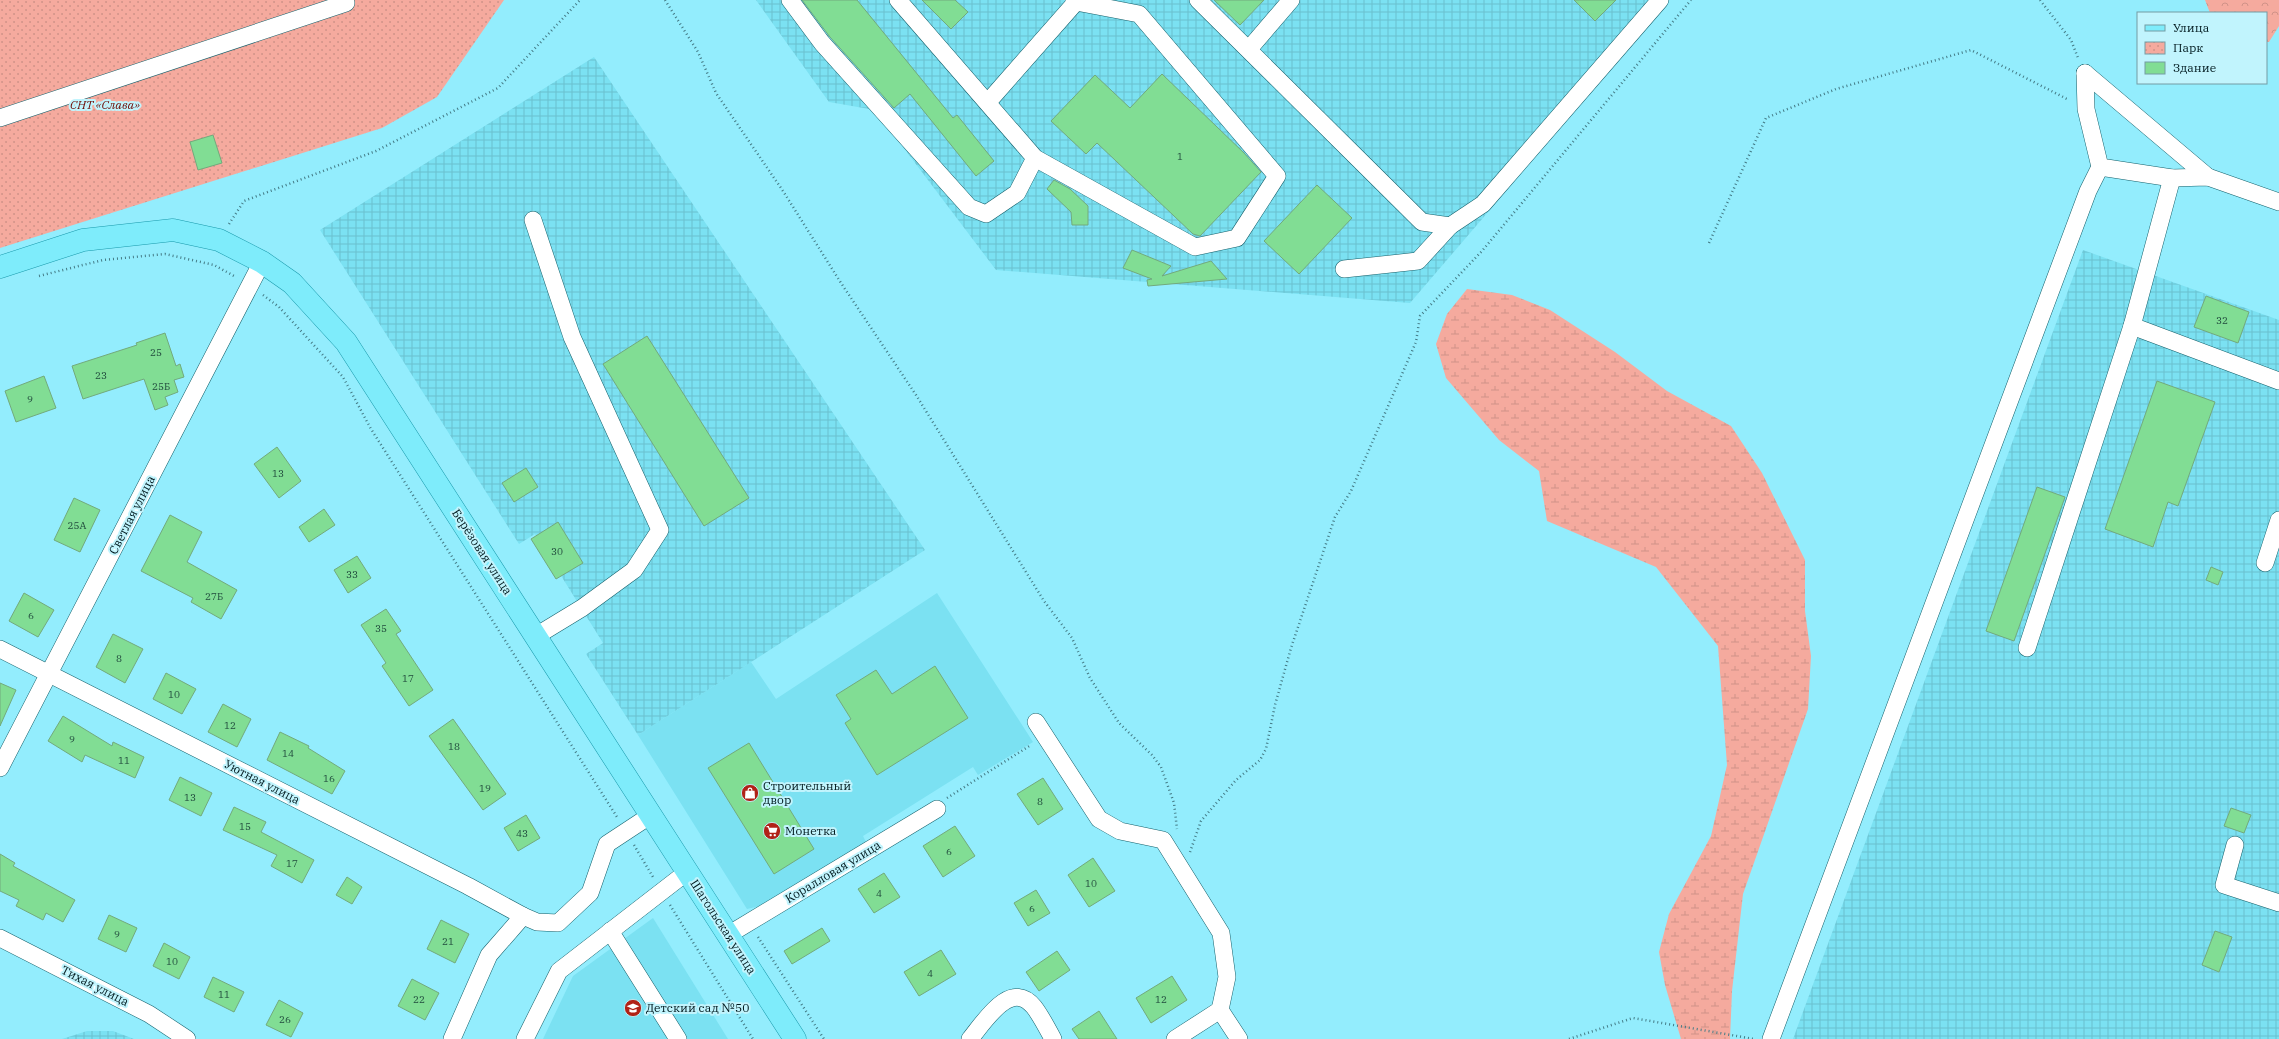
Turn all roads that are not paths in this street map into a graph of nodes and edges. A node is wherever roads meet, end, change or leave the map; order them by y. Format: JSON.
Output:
{"nodes":[{"id":1,"x":345,"y":0,"type":"edge"},
{"id":2,"x":790,"y":0,"type":"edge"},
{"id":3,"x":898,"y":0,"type":"edge"},
{"id":4,"x":1198,"y":0,"type":"edge"},
{"id":5,"x":1291,"y":0,"type":"edge"},
{"id":6,"x":1075,"y":1,"type":"edge"},
{"id":7,"x":1652,"y":3,"type":"edge"},
{"id":8,"x":1249,"y":49,"type":"junction"},
{"id":9,"x":988,"y":102,"type":"junction"},
{"id":10,"x":0,"y":118,"type":"edge"},
{"id":11,"x":1035,"y":158,"type":"junction"},
{"id":12,"x":2100,"y":168,"type":"junction"},
{"id":13,"x":2208,"y":177,"type":"junction"},
{"id":14,"x":2172,"y":178,"type":"junction"},
{"id":15,"x":2279,"y":202,"type":"edge"},
{"id":16,"x":533,"y":220,"type":"dead end"},
{"id":17,"x":1450,"y":226,"type":"junction"},
{"id":18,"x":262,"y":262,"type":"junction"},
{"id":19,"x":0,"y":267,"type":"edge"},
{"id":20,"x":1344,"y":269,"type":"dead end"},
{"id":21,"x":2132,"y":326,"type":"junction"},
{"id":22,"x":2279,"y":381,"type":"edge"},
{"id":23,"x":2279,"y":520,"type":"edge"},
{"id":24,"x":2265,"y":563,"type":"dead end"},
{"id":25,"x":536,"y":636,"type":"junction"},
{"id":26,"x":2027,"y":648,"type":"dead end"},
{"id":27,"x":0,"y":649,"type":"edge"},
{"id":28,"x":49,"y":675,"type":"junction"},
{"id":29,"x":1040,"y":729,"type":"road end"},
{"id":30,"x":0,"y":768,"type":"edge"},
{"id":31,"x":937,"y":809,"type":"road end"},
{"id":32,"x":651,"y":815,"type":"junction"},
{"id":33,"x":2235,"y":845,"type":"dead end"},
{"id":34,"x":687,"y":872,"type":"junction"},
{"id":35,"x":2279,"y":903,"type":"edge"},
{"id":36,"x":523,"y":916,"type":"junction"},
{"id":37,"x":610,"y":931,"type":"junction"},
{"id":38,"x":728,"y":935,"type":"junction"},
{"id":39,"x":0,"y":938,"type":"edge"},
{"id":40,"x":1220,"y":1010,"type":"junction"},
{"id":41,"x":187,"y":1039,"type":"edge"},
{"id":42,"x":452,"y":1039,"type":"edge"},
{"id":43,"x":525,"y":1039,"type":"edge"},
{"id":44,"x":678,"y":1039,"type":"edge"},
{"id":45,"x":795,"y":1039,"type":"edge"},
{"id":46,"x":970,"y":1039,"type":"edge"},
{"id":47,"x":1053,"y":1039,"type":"edge"},
{"id":48,"x":1175,"y":1039,"type":"edge"},
{"id":49,"x":1239,"y":1039,"type":"edge"},
{"id":50,"x":1771,"y":1039,"type":"edge"}],
"edges":[{"from":1,"to":10,"type":"street"},
{"from":2,"to":11,"type":"street"},
{"from":3,"to":9,"type":"street"},
{"from":4,"to":8,"type":"street"},
{"from":5,"to":8,"type":"street"},
{"from":6,"to":9,"type":"street"},
{"from":6,"to":11,"type":"street"},
{"from":7,"to":17,"type":"street"},
{"from":8,"to":17,"type":"street"},
{"from":9,"to":11,"type":"street"},
{"from":12,"to":13,"type":"street"},
{"from":12,"to":14,"type":"street"},
{"from":12,"to":50,"type":"street"},
{"from":13,"to":14,"type":"street"},
{"from":13,"to":15,"type":"street"},
{"from":14,"to":21,"type":"street"},
{"from":16,"to":25,"type":"street"},
{"from":17,"to":20,"type":"street"},
{"from":18,"to":19,"type":"main road","name":"Берёзовая улица"},
{"from":18,"to":25,"type":"main road","name":"Берёзовая улица"},
{"from":18,"to":28,"type":"street","name":"Светлая улица"},
{"from":21,"to":22,"type":"street"},
{"from":21,"to":26,"type":"street"},
{"from":23,"to":24,"type":"street"},
{"from":25,"to":32,"type":"main road","name":"Берёзовая улица"},
{"from":27,"to":28,"type":"street","name":"Уютная улица"},
{"from":28,"to":30,"type":"street","name":"Светлая улица"},
{"from":28,"to":36,"type":"street","name":"Уютная улица"},
{"from":29,"to":40,"type":"street"},
{"from":31,"to":38,"type":"street","name":"Коралловая улица"},
{"from":32,"to":34,"type":"main road","name":"Шагольская улица"},
{"from":32,"to":36,"type":"street"},
{"from":33,"to":35,"type":"street"},
{"from":34,"to":37,"type":"street"},
{"from":34,"to":38,"type":"main road","name":"Шагольская улица"},
{"from":36,"to":42,"type":"street"},
{"from":37,"to":43,"type":"street"},
{"from":37,"to":44,"type":"street"},
{"from":38,"to":45,"type":"main road","name":"Шагольская улица"},
{"from":39,"to":41,"type":"street","name":"Тихая улица"},
{"from":40,"to":48,"type":"street"},
{"from":40,"to":49,"type":"street"},
{"from":46,"to":47,"type":"street"}]}
